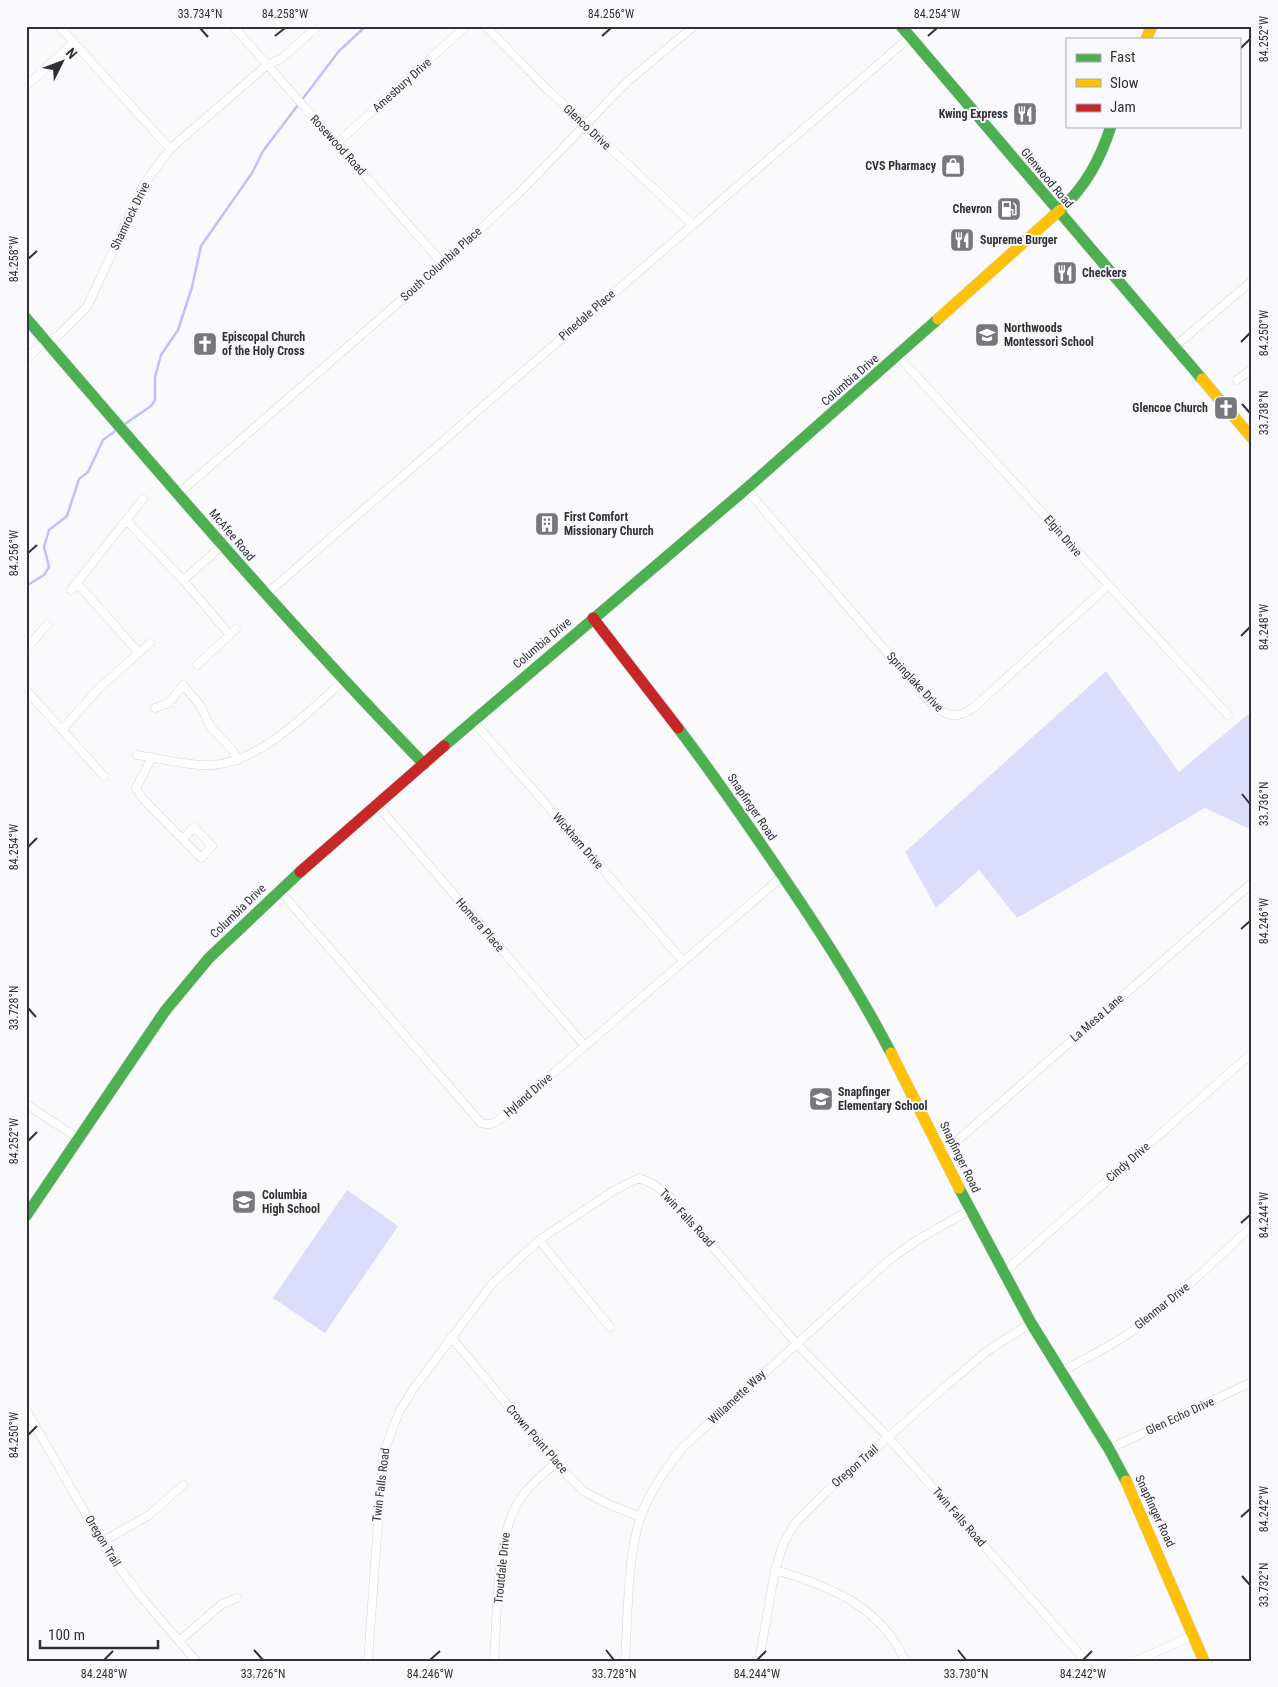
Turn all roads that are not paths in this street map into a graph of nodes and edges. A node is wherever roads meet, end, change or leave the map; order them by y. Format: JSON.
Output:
{"nodes":[{"id":1,"x":58,"y":26,"type":"edge"},
{"id":2,"x":233,"y":26,"type":"edge"},
{"id":3,"x":318,"y":26,"type":"edge"},
{"id":4,"x":466,"y":26,"type":"edge"},
{"id":5,"x":485,"y":26,"type":"edge"},
{"id":6,"x":694,"y":26,"type":"edge"},
{"id":7,"x":901,"y":26,"type":"edge"},
{"id":8,"x":1152,"y":26,"type":"edge"},
{"id":9,"x":910,"y":37,"type":"junction"},
{"id":10,"x":1146,"y":38,"type":"edge"},
{"id":11,"x":73,"y":43,"type":"junction"},
{"id":12,"x":267,"y":65,"type":"junction"},
{"id":13,"x":26,"y":86,"type":"edge"},
{"id":14,"x":584,"y":124,"type":"junction"},
{"id":15,"x":1110,"y":128,"type":"edge"},
{"id":16,"x":337,"y":143,"type":"junction"},
{"id":17,"x":170,"y":149,"type":"junction"},
{"id":18,"x":1057,"y":211,"type":"junction"},
{"id":19,"x":692,"y":224,"type":"junction"},
{"id":20,"x":443,"y":264,"type":"junction"},
{"id":21,"x":1252,"y":281,"type":"edge"},
{"id":22,"x":26,"y":318,"type":"edge"},
{"id":23,"x":46,"y":341,"type":"junction"},
{"id":24,"x":1174,"y":347,"type":"junction"},
{"id":25,"x":898,"y":356,"type":"junction"},
{"id":26,"x":26,"y":359,"type":"edge"},
{"id":27,"x":1252,"y":369,"type":"edge"},
{"id":28,"x":1237,"y":380,"type":"dead end"},
{"id":29,"x":1252,"y":438,"type":"edge"},
{"id":30,"x":746,"y":489,"type":"junction"},
{"id":31,"x":179,"y":493,"type":"junction"},
{"id":32,"x":143,"y":499,"type":"dead end"},
{"id":33,"x":126,"y":520,"type":"junction"},
{"id":34,"x":223,"y":545,"type":"junction"},
{"id":35,"x":183,"y":580,"type":"junction"},
{"id":36,"x":77,"y":583,"type":"junction"},
{"id":37,"x":1108,"y":586,"type":"junction"},
{"id":38,"x":71,"y":590,"type":"dead end"},
{"id":39,"x":265,"y":594,"type":"junction"},
{"id":40,"x":593,"y":618,"type":"junction"},
{"id":41,"x":47,"y":625,"type":"dead end"},
{"id":42,"x":150,"y":643,"type":"dead end"},
{"id":43,"x":26,"y":649,"type":"edge"},
{"id":44,"x":138,"y":653,"type":"junction"},
{"id":45,"x":198,"y":665,"type":"dead end"},
{"id":46,"x":343,"y":681,"type":"junction"},
{"id":47,"x":26,"y":690,"type":"edge"},
{"id":48,"x":155,"y":708,"type":"dead end"},
{"id":49,"x":1228,"y":715,"type":"dead end"},
{"id":50,"x":473,"y":721,"type":"junction"},
{"id":51,"x":62,"y":730,"type":"junction"},
{"id":52,"x":137,"y":755,"type":"dead end"},
{"id":53,"x":152,"y":757,"type":"junction"},
{"id":54,"x":238,"y":760,"type":"junction"},
{"id":55,"x":424,"y":764,"type":"junction"},
{"id":56,"x":104,"y":776,"type":"dead end"},
{"id":57,"x":376,"y":804,"type":"junction"},
{"id":58,"x":183,"y":839,"type":"dead end"},
{"id":59,"x":783,"y":876,"type":"junction"},
{"id":60,"x":1252,"y":883,"type":"edge"},
{"id":61,"x":279,"y":890,"type":"junction"},
{"id":62,"x":683,"y":961,"type":"junction"},
{"id":63,"x":585,"y":1046,"type":"junction"},
{"id":64,"x":1252,"y":1053,"type":"edge"},
{"id":65,"x":26,"y":1104,"type":"edge"},
{"id":66,"x":78,"y":1138,"type":"junction"},
{"id":67,"x":943,"y":1153,"type":"junction"},
{"id":68,"x":970,"y":1210,"type":"junction"},
{"id":69,"x":26,"y":1216,"type":"edge"},
{"id":70,"x":1252,"y":1226,"type":"edge"},
{"id":71,"x":539,"y":1240,"type":"junction"},
{"id":72,"x":1004,"y":1272,"type":"junction"},
{"id":73,"x":1031,"y":1323,"type":"junction"},
{"id":74,"x":610,"y":1327,"type":"dead end"},
{"id":75,"x":451,"y":1338,"type":"junction"},
{"id":76,"x":796,"y":1343,"type":"junction"},
{"id":77,"x":1060,"y":1372,"type":"junction"},
{"id":78,"x":1252,"y":1382,"type":"edge"},
{"id":79,"x":26,"y":1410,"type":"edge"},
{"id":80,"x":888,"y":1437,"type":"junction"},
{"id":81,"x":1109,"y":1449,"type":"junction"},
{"id":82,"x":556,"y":1463,"type":"junction"},
{"id":83,"x":183,"y":1485,"type":"dead end"},
{"id":84,"x":641,"y":1517,"type":"junction"},
{"id":85,"x":102,"y":1542,"type":"junction"},
{"id":86,"x":775,"y":1570,"type":"junction"},
{"id":87,"x":238,"y":1598,"type":"dead end"},
{"id":88,"x":1194,"y":1635,"type":"junction"},
{"id":89,"x":179,"y":1641,"type":"junction"},
{"id":90,"x":196,"y":1661,"type":"edge"},
{"id":91,"x":368,"y":1661,"type":"edge"},
{"id":92,"x":494,"y":1661,"type":"edge"},
{"id":93,"x":625,"y":1661,"type":"edge"},
{"id":94,"x":759,"y":1661,"type":"edge"},
{"id":95,"x":905,"y":1661,"type":"edge"},
{"id":96,"x":1086,"y":1661,"type":"edge"},
{"id":97,"x":1136,"y":1661,"type":"edge"},
{"id":98,"x":1204,"y":1661,"type":"edge"}],
"edges":[{"from":1,"to":11,"type":"street"},
{"from":2,"to":12,"type":"street","name":"Rosewood Road"},
{"from":3,"to":12,"type":"street","name":"Shamrock Drive"},
{"from":4,"to":16,"type":"street","name":"Amesbury Drive"},
{"from":5,"to":14,"type":"street","name":"Glenco Drive"},
{"from":6,"to":14,"type":"street","name":"South Columbia Place"},
{"from":7,"to":9,"type":"main road","name":"Glenwood Road"},
{"from":8,"to":10,"type":"main road"},
{"from":9,"to":18,"type":"main road","name":"Glenwood Road"},
{"from":9,"to":19,"type":"street","name":"Pinedale Place"},
{"from":11,"to":13,"type":"street"},
{"from":11,"to":17,"type":"street"},
{"from":12,"to":16,"type":"street","name":"Rosewood Road"},
{"from":12,"to":17,"type":"street","name":"Shamrock Drive"},
{"from":14,"to":19,"type":"street","name":"Glenco Drive"},
{"from":14,"to":20,"type":"street","name":"South Columbia Place"},
{"from":15,"to":18,"type":"main road","name":"Columbia Drive"},
{"from":16,"to":20,"type":"street","name":"Rosewood Road"},
{"from":17,"to":23,"type":"street","name":"Shamrock Drive"},
{"from":18,"to":24,"type":"main road","name":"Glenwood Road"},
{"from":18,"to":25,"type":"main road","name":"Columbia Drive"},
{"from":19,"to":39,"type":"street","name":"Pinedale Place"},
{"from":20,"to":31,"type":"street","name":"South Columbia Place"},
{"from":21,"to":24,"type":"street"},
{"from":22,"to":23,"type":"main road","name":"McAfee Road"},
{"from":23,"to":26,"type":"street","name":"Shamrock Drive"},
{"from":23,"to":31,"type":"main road","name":"McAfee Road"},
{"from":24,"to":29,"type":"main road","name":"Glenwood Road"},
{"from":25,"to":30,"type":"main road","name":"Columbia Drive"},
{"from":25,"to":37,"type":"street","name":"Elgin Drive"},
{"from":27,"to":28,"type":"street"},
{"from":30,"to":37,"type":"street","name":"Springlake Drive"},
{"from":30,"to":40,"type":"main road","name":"Columbia Drive"},
{"from":31,"to":34,"type":"main road","name":"McAfee Road"},
{"from":32,"to":33,"type":"street"},
{"from":33,"to":35,"type":"street"},
{"from":33,"to":36,"type":"street"},
{"from":34,"to":35,"type":"street"},
{"from":34,"to":39,"type":"main road","name":"McAfee Road"},
{"from":35,"to":45,"type":"street"},
{"from":36,"to":38,"type":"street"},
{"from":36,"to":44,"type":"street"},
{"from":37,"to":49,"type":"street","name":"Elgin Drive"},
{"from":39,"to":46,"type":"main road","name":"McAfee Road"},
{"from":40,"to":50,"type":"main road","name":"Columbia Drive"},
{"from":40,"to":59,"type":"main road","name":"Snapfinger Road"},
{"from":41,"to":43,"type":"street"},
{"from":42,"to":44,"type":"street"},
{"from":44,"to":51,"type":"street"},
{"from":46,"to":54,"type":"street"},
{"from":46,"to":55,"type":"main road","name":"McAfee Road"},
{"from":47,"to":51,"type":"street"},
{"from":48,"to":54,"type":"street"},
{"from":50,"to":55,"type":"main road","name":"Columbia Drive"},
{"from":50,"to":62,"type":"street","name":"Wickham Drive"},
{"from":51,"to":56,"type":"street"},
{"from":52,"to":53,"type":"street"},
{"from":53,"to":54,"type":"street"},
{"from":53,"to":58,"type":"street"},
{"from":55,"to":57,"type":"main road","name":"Columbia Drive"},
{"from":57,"to":61,"type":"main road","name":"Columbia Drive"},
{"from":57,"to":63,"type":"street","name":"Homera Place"},
{"from":59,"to":62,"type":"street","name":"Hyland Drive"},
{"from":59,"to":67,"type":"main road","name":"Snapfinger Road"},
{"from":60,"to":67,"type":"street","name":"La Mesa Lane"},
{"from":61,"to":63,"type":"street","name":"Hyland Drive"},
{"from":61,"to":66,"type":"main road","name":"Columbia Drive"},
{"from":62,"to":63,"type":"street","name":"Hyland Drive"},
{"from":64,"to":72,"type":"street","name":"Cindy Drive"},
{"from":65,"to":66,"type":"street"},
{"from":66,"to":69,"type":"main road","name":"Columbia Drive"},
{"from":67,"to":68,"type":"main road","name":"Snapfinger Road"},
{"from":68,"to":72,"type":"main road","name":"Snapfinger Road"},
{"from":68,"to":76,"type":"street","name":"Willamette Way"},
{"from":70,"to":77,"type":"street","name":"Glenmar Drive"},
{"from":71,"to":74,"type":"street"},
{"from":71,"to":75,"type":"street","name":"Twin Falls Road"},
{"from":71,"to":76,"type":"street","name":"Twin Falls Road"},
{"from":72,"to":73,"type":"main road","name":"Snapfinger Road"},
{"from":73,"to":77,"type":"main road","name":"Snapfinger Road"},
{"from":73,"to":80,"type":"street","name":"Oregon Trail"},
{"from":75,"to":82,"type":"street","name":"Crown Point Place"},
{"from":75,"to":91,"type":"street","name":"Twin Falls Road"},
{"from":76,"to":80,"type":"street","name":"Twin Falls Road"},
{"from":76,"to":84,"type":"street","name":"Willamette Way"},
{"from":77,"to":81,"type":"main road","name":"Snapfinger Road"},
{"from":78,"to":81,"type":"street","name":"Glen Echo Drive"},
{"from":79,"to":85,"type":"street","name":"Oregon Trail"},
{"from":80,"to":86,"type":"street","name":"Oregon Trail"},
{"from":80,"to":96,"type":"street","name":"Twin Falls Road"},
{"from":81,"to":88,"type":"main road","name":"Snapfinger Road"},
{"from":82,"to":84,"type":"street","name":"Crown Point Place"},
{"from":82,"to":92,"type":"street","name":"Troutdale Drive"},
{"from":83,"to":85,"type":"street"},
{"from":84,"to":93,"type":"street","name":"Willamette Way"},
{"from":85,"to":89,"type":"street","name":"Oregon Trail"},
{"from":86,"to":94,"type":"street","name":"Oregon Trail"},
{"from":86,"to":95,"type":"street"},
{"from":87,"to":89,"type":"street"},
{"from":88,"to":97,"type":"street"},
{"from":88,"to":98,"type":"main road","name":"Snapfinger Road"},
{"from":89,"to":90,"type":"street","name":"Oregon Trail"}]}
